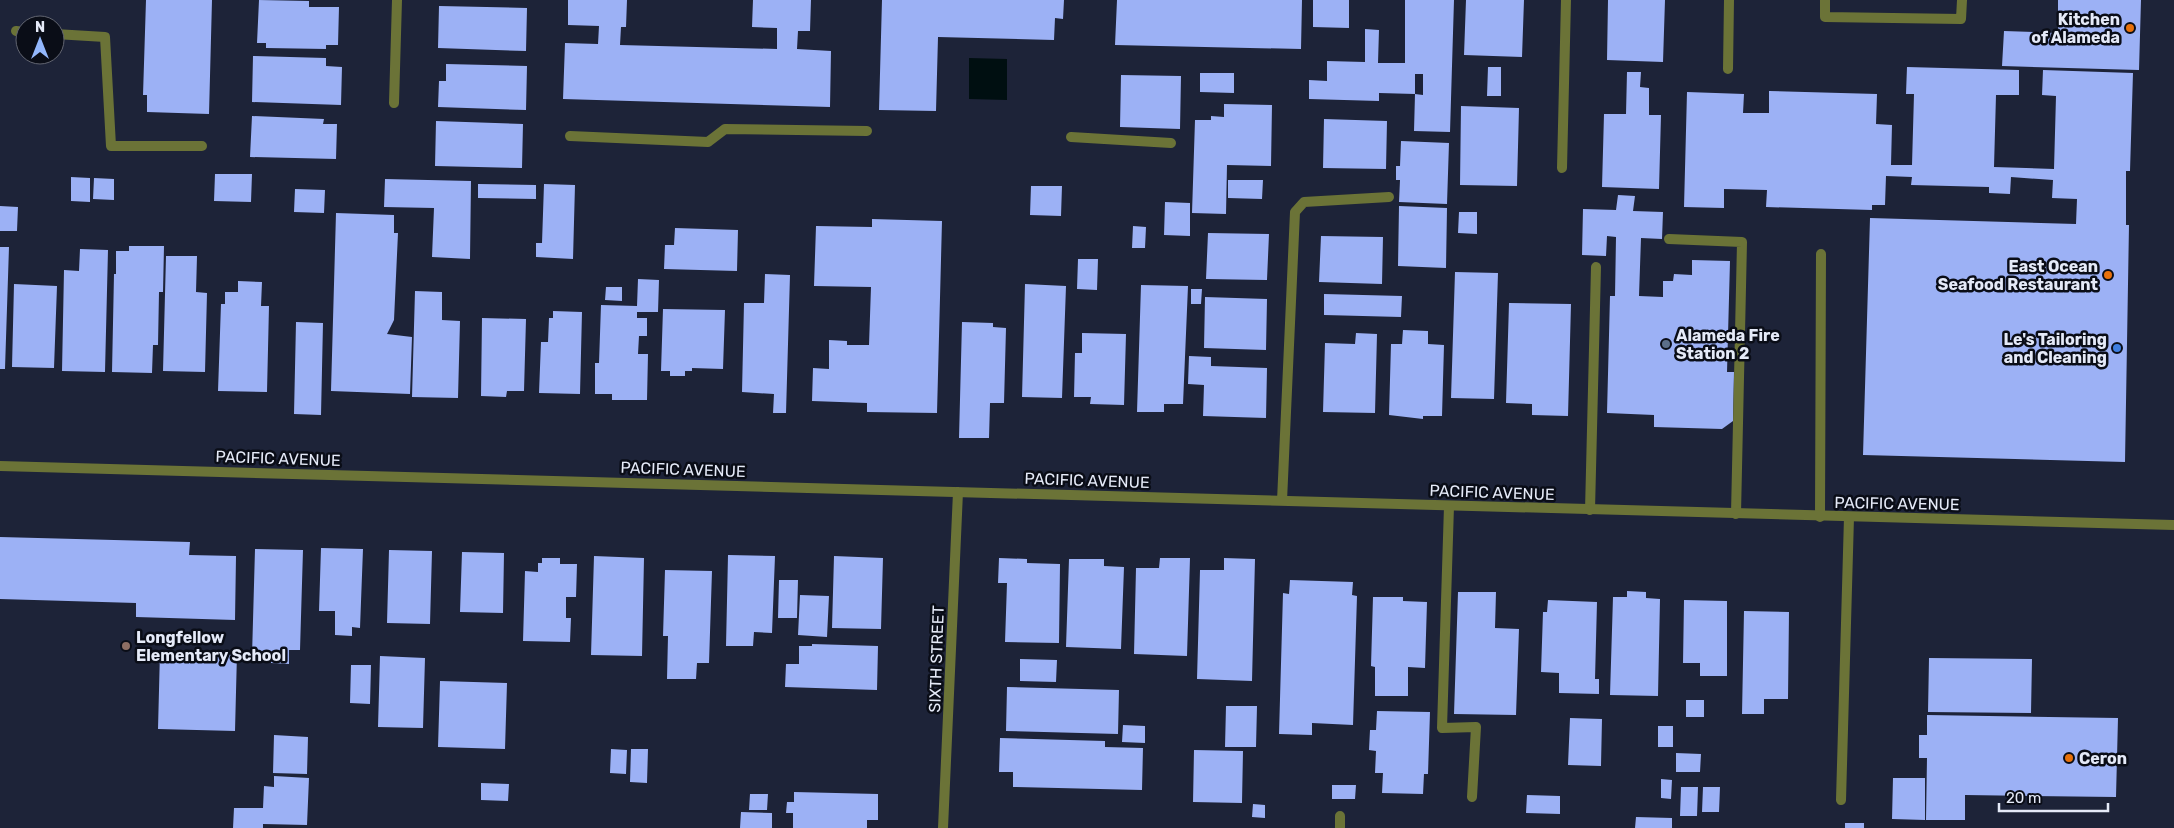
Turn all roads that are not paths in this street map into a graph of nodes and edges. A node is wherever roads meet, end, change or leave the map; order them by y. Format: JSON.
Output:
{"nodes":[{"id":1,"x":397,"y":0,"type":"edge"},
{"id":2,"x":1566,"y":0,"type":"edge"},
{"id":3,"x":1729,"y":0,"type":"edge"},
{"id":4,"x":1825,"y":0,"type":"edge"},
{"id":5,"x":1962,"y":0,"type":"edge"},
{"id":6,"x":65,"y":35,"type":"edge"},
{"id":7,"x":1728,"y":69,"type":"dead end"},
{"id":8,"x":394,"y":103,"type":"dead end"},
{"id":9,"x":867,"y":131,"type":"dead end"},
{"id":10,"x":570,"y":136,"type":"dead end"},
{"id":11,"x":1072,"y":137,"type":"dead end"},
{"id":12,"x":1172,"y":143,"type":"dead end"},
{"id":13,"x":202,"y":146,"type":"dead end"},
{"id":14,"x":1562,"y":168,"type":"dead end"},
{"id":15,"x":1389,"y":197,"type":"dead end"},
{"id":16,"x":1669,"y":239,"type":"dead end"},
{"id":17,"x":1821,"y":254,"type":"dead end"},
{"id":18,"x":1596,"y":267,"type":"dead end"},
{"id":19,"x":0,"y":466,"type":"edge"},
{"id":20,"x":958,"y":492,"type":"junction"},
{"id":21,"x":1282,"y":501,"type":"junction"},
{"id":22,"x":1450,"y":506,"type":"junction"},
{"id":23,"x":1590,"y":510,"type":"junction"},
{"id":24,"x":1736,"y":514,"type":"junction"},
{"id":25,"x":1820,"y":516,"type":"junction"},
{"id":26,"x":1850,"y":517,"type":"junction"},
{"id":27,"x":2174,"y":525,"type":"edge"},
{"id":28,"x":1472,"y":797,"type":"dead end"},
{"id":29,"x":1841,"y":800,"type":"dead end"},
{"id":30,"x":1340,"y":816,"type":"dead end"},
{"id":31,"x":943,"y":828,"type":"edge"},
{"id":32,"x":1340,"y":828,"type":"edge"}],
"edges":[{"from":1,"to":8,"type":"street"},
{"from":2,"to":14,"type":"street"},
{"from":3,"to":7,"type":"street"},
{"from":4,"to":5,"type":"street"},
{"from":6,"to":13,"type":"street"},
{"from":9,"to":10,"type":"street"},
{"from":11,"to":12,"type":"street"},
{"from":15,"to":21,"type":"street"},
{"from":16,"to":24,"type":"street"},
{"from":17,"to":25,"type":"street"},
{"from":18,"to":23,"type":"street"},
{"from":19,"to":20,"type":"street","name":"PACIFIC AVENUE"},
{"from":20,"to":21,"type":"street","name":"PACIFIC AVENUE"},
{"from":20,"to":31,"type":"street","name":"SIXTH STREET"},
{"from":21,"to":22,"type":"street","name":"PACIFIC AVENUE"},
{"from":22,"to":23,"type":"street","name":"PACIFIC AVENUE"},
{"from":22,"to":28,"type":"street"},
{"from":23,"to":24,"type":"street","name":"PACIFIC AVENUE"},
{"from":24,"to":25,"type":"street","name":"PACIFIC AVENUE"},
{"from":25,"to":26,"type":"street","name":"PACIFIC AVENUE"},
{"from":26,"to":27,"type":"street","name":"PACIFIC AVENUE"},
{"from":26,"to":29,"type":"street"},
{"from":30,"to":32,"type":"street"}]}
